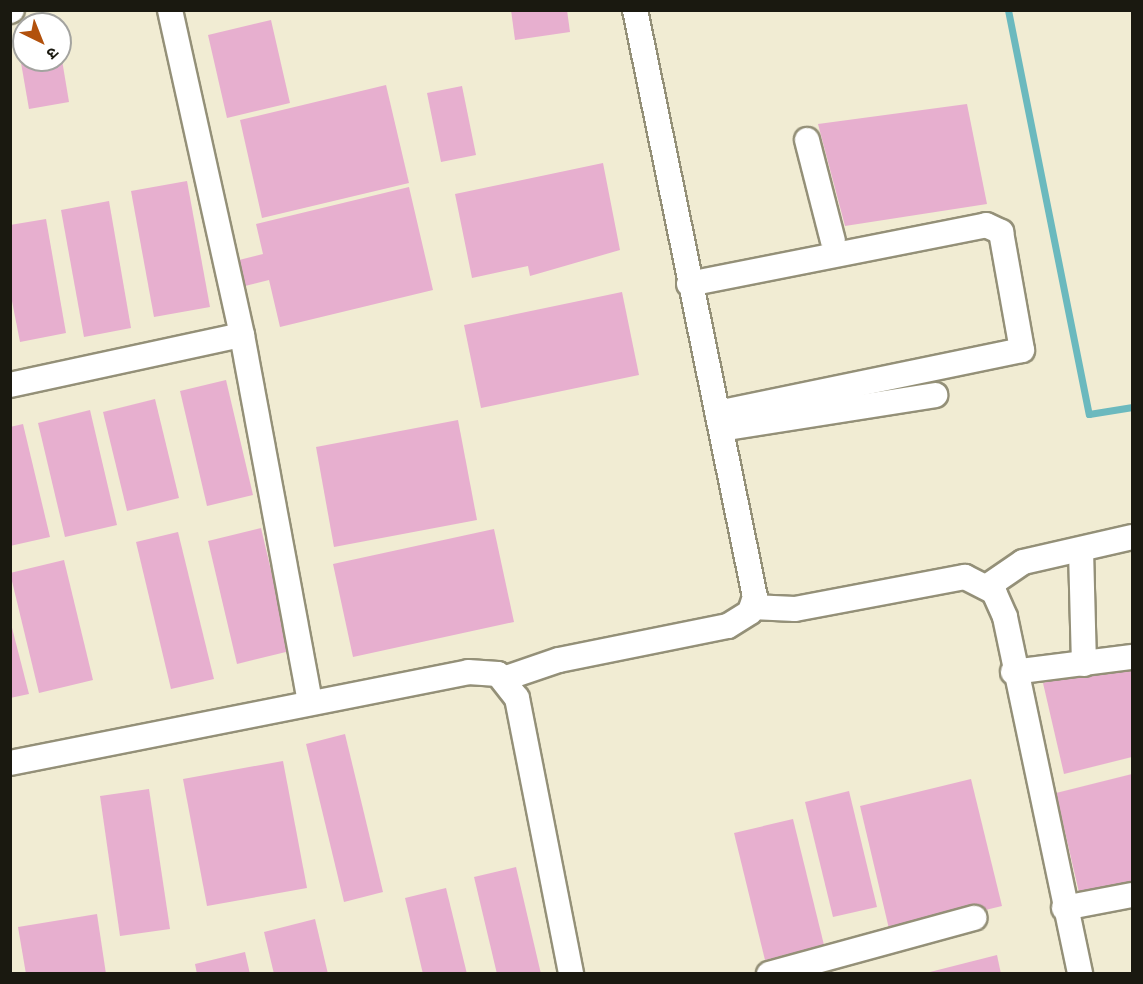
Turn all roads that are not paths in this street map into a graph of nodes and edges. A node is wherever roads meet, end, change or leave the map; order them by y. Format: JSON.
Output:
{"nodes":[{"id":1,"x":170,"y":10,"type":"edge"},
{"id":2,"x":635,"y":10,"type":"edge"},
{"id":3,"x":807,"y":140,"type":"dead end"},
{"id":4,"x":990,"y":210,"type":"dead end"},
{"id":5,"x":833,"y":241,"type":"junction"},
{"id":6,"x":688,"y":276,"type":"junction"},
{"id":7,"x":242,"y":335,"type":"junction"},
{"id":8,"x":10,"y":385,"type":"edge"},
{"id":9,"x":935,"y":395,"type":"dead end"},
{"id":10,"x":719,"y":421,"type":"junction"},
{"id":11,"x":1132,"y":537,"type":"edge"},
{"id":12,"x":1081,"y":550,"type":"junction"},
{"id":13,"x":988,"y":586,"type":"junction"},
{"id":14,"x":752,"y":607,"type":"junction"},
{"id":15,"x":1132,"y":657,"type":"edge"},
{"id":16,"x":1084,"y":663,"type":"junction"},
{"id":17,"x":1013,"y":672,"type":"junction"},
{"id":18,"x":506,"y":678,"type":"junction"},
{"id":19,"x":310,"y":704,"type":"junction"},
{"id":20,"x":10,"y":763,"type":"edge"},
{"id":21,"x":1132,"y":895,"type":"edge"},
{"id":22,"x":1064,"y":908,"type":"junction"},
{"id":23,"x":974,"y":918,"type":"dead end"},
{"id":24,"x":571,"y":974,"type":"edge"},
{"id":25,"x":769,"y":974,"type":"edge"},
{"id":26,"x":1080,"y":974,"type":"edge"}],
"edges":[{"from":1,"to":7,"type":"street"},
{"from":2,"to":6,"type":"street"},
{"from":3,"to":5,"type":"street"},
{"from":4,"to":5,"type":"street"},
{"from":5,"to":6,"type":"street"},
{"from":6,"to":10,"type":"street"},
{"from":6,"to":10,"type":"street"},
{"from":7,"to":8,"type":"street"},
{"from":7,"to":19,"type":"street"},
{"from":9,"to":10,"type":"street"},
{"from":10,"to":14,"type":"street"},
{"from":11,"to":12,"type":"street"},
{"from":12,"to":13,"type":"street"},
{"from":12,"to":16,"type":"street"},
{"from":13,"to":14,"type":"street"},
{"from":13,"to":17,"type":"street"},
{"from":14,"to":18,"type":"street"},
{"from":15,"to":16,"type":"street"},
{"from":16,"to":17,"type":"street"},
{"from":17,"to":22,"type":"street"},
{"from":18,"to":19,"type":"street"},
{"from":18,"to":24,"type":"street"},
{"from":19,"to":20,"type":"street"},
{"from":21,"to":22,"type":"street"},
{"from":22,"to":26,"type":"street"},
{"from":23,"to":25,"type":"street"}]}
